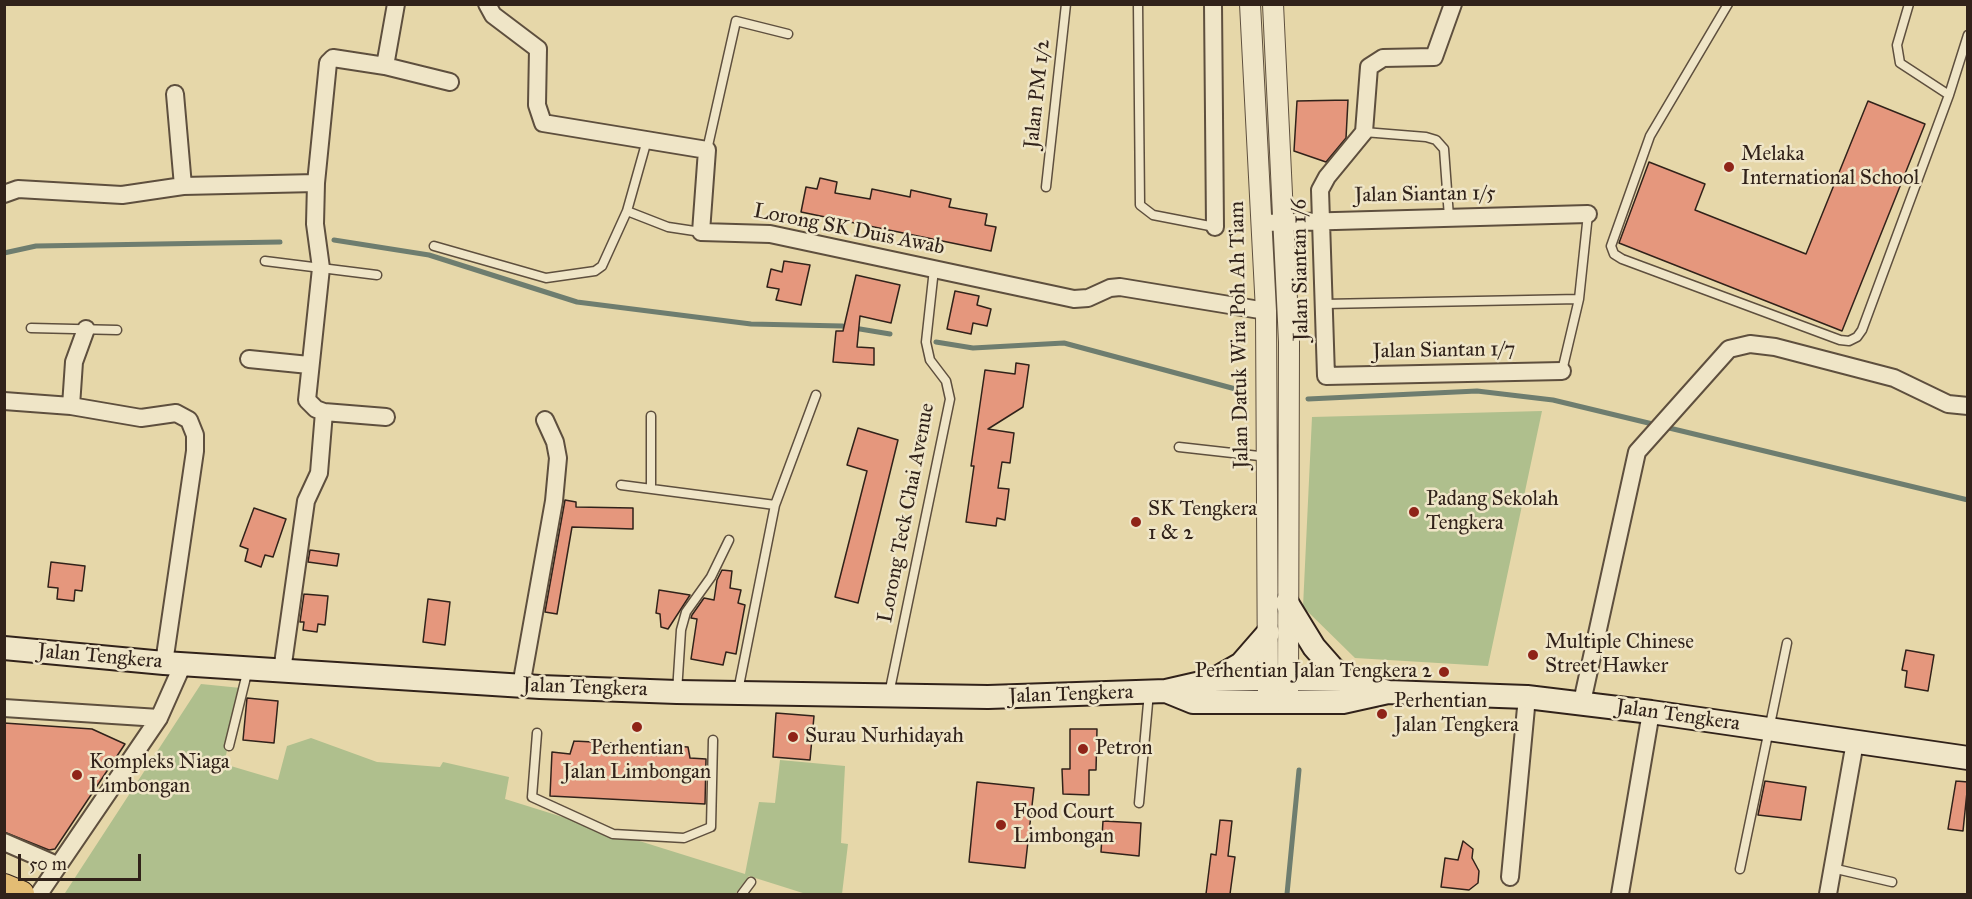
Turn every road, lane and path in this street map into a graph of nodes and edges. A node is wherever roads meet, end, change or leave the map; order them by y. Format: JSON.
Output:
{"nodes":[{"id":1,"x":396,"y":4,"type":"edge"},
{"id":2,"x":487,"y":4,"type":"edge"},
{"id":3,"x":1066,"y":4,"type":"edge"},
{"id":4,"x":1138,"y":4,"type":"edge"},
{"id":5,"x":1213,"y":4,"type":"edge"},
{"id":6,"x":1250,"y":4,"type":"edge"},
{"id":7,"x":1273,"y":4,"type":"edge"},
{"id":8,"x":1453,"y":4,"type":"edge"},
{"id":9,"x":1728,"y":4,"type":"edge"},
{"id":10,"x":1910,"y":4,"type":"edge"},
{"id":11,"x":788,"y":34,"type":"dead end"},
{"id":12,"x":1968,"y":35,"type":"edge"},
{"id":13,"x":386,"y":66,"type":"junction"},
{"id":14,"x":450,"y":82,"type":"dead end"},
{"id":15,"x":175,"y":93,"type":"dead end"},
{"id":16,"x":1949,"y":95,"type":"junction"},
{"id":17,"x":1364,"y":132,"type":"junction"},
{"id":18,"x":647,"y":140,"type":"junction"},
{"id":19,"x":707,"y":150,"type":"junction"},
{"id":20,"x":316,"y":183,"type":"junction"},
{"id":21,"x":183,"y":186,"type":"junction"},
{"id":22,"x":1046,"y":187,"type":"dead end"},
{"id":23,"x":4,"y":194,"type":"edge"},
{"id":24,"x":627,"y":211,"type":"junction"},
{"id":25,"x":1588,"y":214,"type":"joint"},
{"id":26,"x":1449,"y":217,"type":"junction"},
{"id":27,"x":1320,"y":220,"type":"junction"},
{"id":28,"x":1284,"y":222,"type":"junction"},
{"id":29,"x":1263,"y":223,"type":"junction"},
{"id":30,"x":1215,"y":226,"type":"joint"},
{"id":31,"x":701,"y":232,"type":"junction"},
{"id":32,"x":434,"y":246,"type":"dead end"},
{"id":33,"x":265,"y":261,"type":"dead end"},
{"id":34,"x":321,"y":268,"type":"junction"},
{"id":35,"x":934,"y":269,"type":"junction"},
{"id":36,"x":377,"y":275,"type":"dead end"},
{"id":37,"x":1579,"y":299,"type":"junction"},
{"id":38,"x":1324,"y":304,"type":"junction"},
{"id":39,"x":1266,"y":311,"type":"junction"},
{"id":40,"x":31,"y":328,"type":"dead end"},
{"id":41,"x":86,"y":329,"type":"junction"},
{"id":42,"x":117,"y":330,"type":"dead end"},
{"id":43,"x":249,"y":359,"type":"dead end"},
{"id":44,"x":309,"y":365,"type":"junction"},
{"id":45,"x":1562,"y":371,"type":"joint"},
{"id":46,"x":1326,"y":376,"type":"joint"},
{"id":47,"x":816,"y":395,"type":"dead end"},
{"id":48,"x":4,"y":401,"type":"edge"},
{"id":49,"x":71,"y":405,"type":"junction"},
{"id":50,"x":1968,"y":406,"type":"edge"},
{"id":51,"x":324,"y":412,"type":"junction"},
{"id":52,"x":651,"y":416,"type":"dead end"},
{"id":53,"x":386,"y":417,"type":"dead end"},
{"id":54,"x":545,"y":420,"type":"dead end"},
{"id":55,"x":1179,"y":447,"type":"dead end"},
{"id":56,"x":1268,"y":457,"type":"junction"},
{"id":57,"x":621,"y":485,"type":"dead end"},
{"id":58,"x":651,"y":488,"type":"junction"},
{"id":59,"x":775,"y":506,"type":"junction"},
{"id":60,"x":729,"y":540,"type":"dead end"},
{"id":61,"x":1287,"y":603,"type":"junction"},
{"id":62,"x":1268,"y":633,"type":"junction"},
{"id":63,"x":1787,"y":643,"type":"dead end"},
{"id":64,"x":4,"y":648,"type":"edge"},
{"id":65,"x":173,"y":664,"type":"junction"},
{"id":66,"x":248,"y":668,"type":"junction"},
{"id":67,"x":282,"y":670,"type":"junction"},
{"id":68,"x":1214,"y":680,"type":"junction"},
{"id":69,"x":1343,"y":680,"type":"junction"},
{"id":70,"x":521,"y":686,"type":"junction"},
{"id":71,"x":1278,"y":690,"type":"junction"},
{"id":72,"x":678,"y":692,"type":"junction"},
{"id":73,"x":1158,"y":692,"type":"junction"},
{"id":74,"x":1388,"y":692,"type":"junction"},
{"id":75,"x":738,"y":694,"type":"junction"},
{"id":76,"x":888,"y":698,"type":"junction"},
{"id":77,"x":1527,"y":698,"type":"junction"},
{"id":78,"x":1582,"y":702,"type":"junction"},
{"id":79,"x":4,"y":708,"type":"edge"},
{"id":80,"x":1651,"y":712,"type":"junction"},
{"id":81,"x":159,"y":717,"type":"junction"},
{"id":82,"x":1769,"y":730,"type":"junction"},
{"id":83,"x":537,"y":733,"type":"dead end"},
{"id":84,"x":713,"y":740,"type":"dead end"},
{"id":85,"x":1855,"y":742,"type":"junction"},
{"id":86,"x":229,"y":746,"type":"dead end"},
{"id":87,"x":1968,"y":758,"type":"edge"},
{"id":88,"x":1139,"y":802,"type":"dead end"},
{"id":89,"x":4,"y":842,"type":"edge"},
{"id":90,"x":57,"y":865,"type":"junction"},
{"id":91,"x":1832,"y":868,"type":"junction"},
{"id":92,"x":1740,"y":869,"type":"dead end"},
{"id":93,"x":1510,"y":877,"type":"dead end"},
{"id":94,"x":751,"y":882,"type":"dead end"},
{"id":95,"x":1892,"y":882,"type":"dead end"},
{"id":96,"x":4,"y":887,"type":"edge"},
{"id":97,"x":21,"y":894,"type":"edge"},
{"id":98,"x":39,"y":894,"type":"edge"},
{"id":99,"x":742,"y":894,"type":"edge"},
{"id":100,"x":1620,"y":894,"type":"edge"},
{"id":101,"x":1828,"y":894,"type":"edge"}],
"edges":[{"from":1,"to":13,"type":"street"},
{"from":2,"to":18,"type":"street"},
{"from":3,"to":22,"type":"lane","name":"Jalan PM 1/2"},
{"from":4,"to":30,"type":"lane"},
{"from":5,"to":30,"type":"street"},
{"from":6,"to":29,"type":"street","name":"Jalan Datuk Wira Poh Ah Tiam"},
{"from":7,"to":28,"type":"street"},
{"from":8,"to":17,"type":"street"},
{"from":9,"to":16,"type":"lane"},
{"from":10,"to":16,"type":"lane"},
{"from":11,"to":19,"type":"lane"},
{"from":12,"to":16,"type":"lane"},
{"from":13,"to":14,"type":"street"},
{"from":13,"to":20,"type":"street"},
{"from":15,"to":21,"type":"street"},
{"from":17,"to":26,"type":"lane"},
{"from":17,"to":27,"type":"street","name":"Jalan Siantan 1/6"},
{"from":18,"to":19,"type":"street"},
{"from":18,"to":24,"type":"lane"},
{"from":19,"to":31,"type":"street"},
{"from":20,"to":21,"type":"street"},
{"from":20,"to":34,"type":"street"},
{"from":21,"to":23,"type":"street"},
{"from":24,"to":31,"type":"lane"},
{"from":24,"to":32,"type":"lane"},
{"from":25,"to":26,"type":"street","name":"Jalan Siantan 1/5"},
{"from":25,"to":37,"type":"lane"},
{"from":26,"to":27,"type":"street","name":"Jalan Siantan 1/5"},
{"from":27,"to":28,"type":"street","name":"Jalan Siantan 1/5"},
{"from":27,"to":38,"type":"street","name":"Jalan Siantan 1/6"},
{"from":28,"to":29,"type":"street","name":"Jalan Siantan 1/5"},
{"from":28,"to":61,"type":"street"},
{"from":29,"to":39,"type":"street","name":"Jalan Datuk Wira Poh Ah Tiam"},
{"from":31,"to":35,"type":"street","name":"Lorong SK Duis Awab"},
{"from":33,"to":34,"type":"lane"},
{"from":34,"to":36,"type":"lane"},
{"from":34,"to":44,"type":"street"},
{"from":35,"to":39,"type":"street","name":"Lorong SK Duis Awab"},
{"from":35,"to":76,"type":"lane","name":"Lorong Teck Chai Avenue"},
{"from":37,"to":38,"type":"lane"},
{"from":37,"to":45,"type":"lane"},
{"from":38,"to":46,"type":"street","name":"Jalan Siantan 1/6"},
{"from":39,"to":56,"type":"street","name":"Jalan Datuk Wira Poh Ah Tiam"},
{"from":40,"to":41,"type":"lane"},
{"from":41,"to":42,"type":"lane"},
{"from":41,"to":49,"type":"street"},
{"from":43,"to":44,"type":"street"},
{"from":44,"to":51,"type":"street"},
{"from":45,"to":46,"type":"street","name":"Jalan Siantan 1/7"},
{"from":47,"to":59,"type":"lane"},
{"from":48,"to":49,"type":"street"},
{"from":49,"to":65,"type":"street"},
{"from":50,"to":78,"type":"street"},
{"from":51,"to":53,"type":"street"},
{"from":51,"to":67,"type":"street"},
{"from":52,"to":58,"type":"lane"},
{"from":54,"to":70,"type":"street"},
{"from":55,"to":56,"type":"lane"},
{"from":56,"to":62,"type":"street","name":"Jalan Datuk Wira Poh Ah Tiam"},
{"from":57,"to":58,"type":"lane"},
{"from":58,"to":59,"type":"lane"},
{"from":59,"to":75,"type":"lane"},
{"from":60,"to":72,"type":"lane"},
{"from":61,"to":69,"type":"main road"},
{"from":61,"to":71,"type":"street"},
{"from":62,"to":68,"type":"main road"},
{"from":62,"to":71,"type":"street","name":"Jalan Datuk Wira Poh Ah Tiam"},
{"from":63,"to":82,"type":"lane"},
{"from":64,"to":65,"type":"main road","name":"Jalan Tengkera"},
{"from":65,"to":66,"type":"main road","name":"Jalan Tengkera"},
{"from":65,"to":81,"type":"street"},
{"from":66,"to":67,"type":"main road","name":"Jalan Tengkera"},
{"from":66,"to":86,"type":"lane"},
{"from":67,"to":70,"type":"main road","name":"Jalan Tengkera"},
{"from":68,"to":71,"type":"main road","name":"Jalan Tengkera"},
{"from":68,"to":73,"type":"main road","name":"Jalan Tengkera"},
{"from":69,"to":71,"type":"main road","name":"Jalan Tengkera"},
{"from":69,"to":74,"type":"main road","name":"Jalan Tengkera"},
{"from":70,"to":72,"type":"main road","name":"Jalan Tengkera"},
{"from":71,"to":73,"type":"main road","name":"Jalan Tengkera"},
{"from":71,"to":74,"type":"main road","name":"Jalan Tengkera"},
{"from":72,"to":75,"type":"main road","name":"Jalan Tengkera"},
{"from":73,"to":76,"type":"main road","name":"Jalan Tengkera"},
{"from":73,"to":88,"type":"lane"},
{"from":74,"to":77,"type":"main road","name":"Jalan Tengkera"},
{"from":75,"to":76,"type":"main road","name":"Jalan Tengkera"},
{"from":77,"to":78,"type":"main road","name":"Jalan Tengkera"},
{"from":77,"to":93,"type":"street"},
{"from":78,"to":80,"type":"main road","name":"Jalan Tengkera"},
{"from":79,"to":81,"type":"street"},
{"from":80,"to":82,"type":"main road","name":"Jalan Tengkera"},
{"from":80,"to":100,"type":"street"},
{"from":81,"to":90,"type":"street"},
{"from":82,"to":85,"type":"main road","name":"Jalan Tengkera"},
{"from":82,"to":92,"type":"lane"},
{"from":83,"to":84,"type":"lane"},
{"from":85,"to":87,"type":"main road","name":"Jalan Tengkera"},
{"from":85,"to":91,"type":"street"},
{"from":89,"to":90,"type":"street"},
{"from":90,"to":98,"type":"street"},
{"from":91,"to":95,"type":"lane"},
{"from":91,"to":101,"type":"street"},
{"from":94,"to":99,"type":"lane"},
{"from":96,"to":97,"type":"main road"}]}
